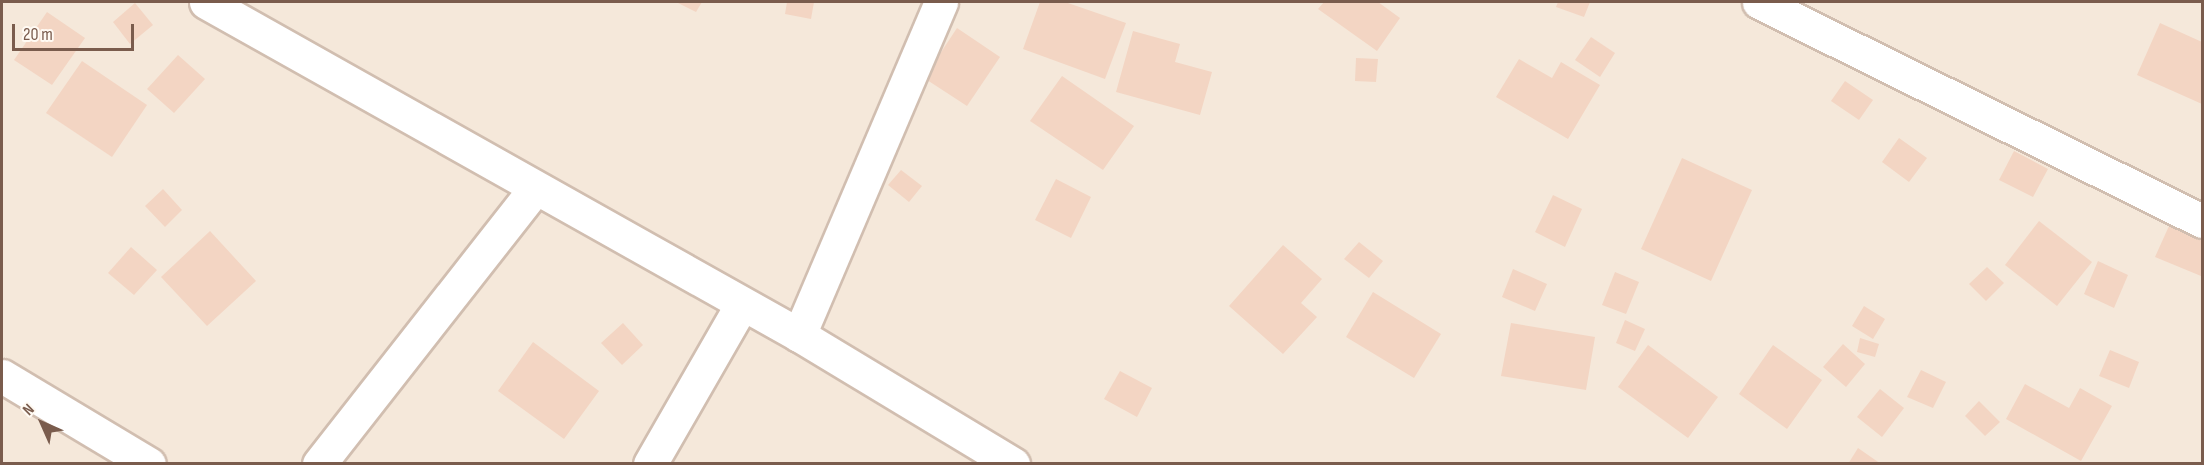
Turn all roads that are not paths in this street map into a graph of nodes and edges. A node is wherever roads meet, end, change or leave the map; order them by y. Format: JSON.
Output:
{"nodes":[{"id":1,"x":206,"y":2,"type":"edge"},
{"id":2,"x":941,"y":2,"type":"edge"},
{"id":3,"x":1759,"y":2,"type":"edge"},
{"id":4,"x":535,"y":189,"type":"junction"},
{"id":5,"x":2202,"y":221,"type":"edge"},
{"id":6,"x":741,"y":306,"type":"junction"},
{"id":7,"x":799,"y":335,"type":"junction"},
{"id":8,"x":2,"y":376,"type":"edge"},
{"id":9,"x":149,"y":464,"type":"edge"},
{"id":10,"x":319,"y":464,"type":"edge"},
{"id":11,"x":650,"y":464,"type":"edge"},
{"id":12,"x":1013,"y":464,"type":"edge"}],
"edges":[{"from":1,"to":4,"type":"street"},
{"from":2,"to":7,"type":"street"},
{"from":3,"to":5,"type":"street"},
{"from":4,"to":6,"type":"street"},
{"from":4,"to":10,"type":"street"},
{"from":6,"to":7,"type":"street"},
{"from":6,"to":11,"type":"street"},
{"from":7,"to":12,"type":"street"},
{"from":8,"to":9,"type":"street"}]}
